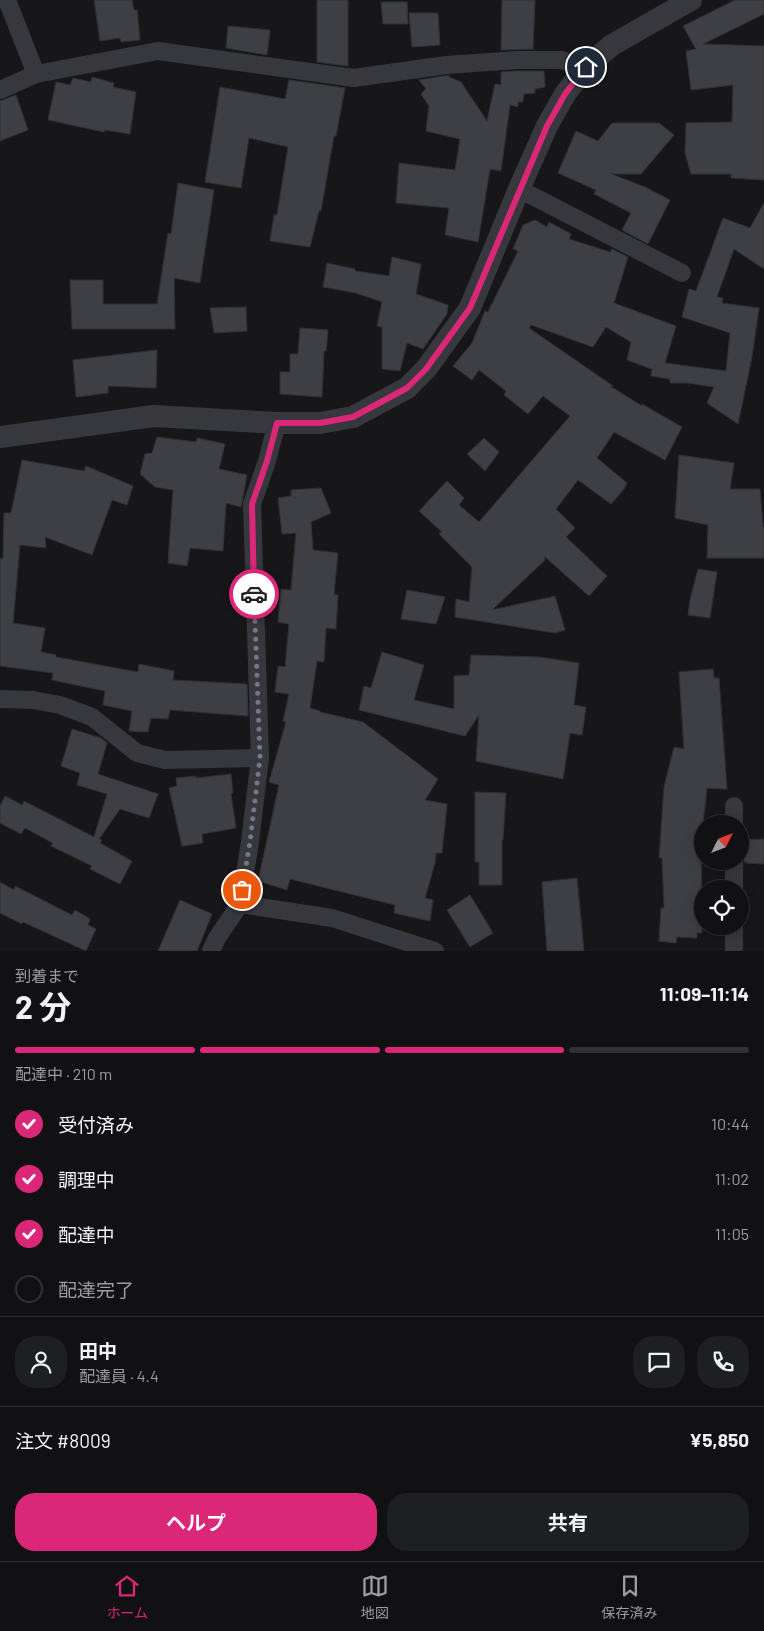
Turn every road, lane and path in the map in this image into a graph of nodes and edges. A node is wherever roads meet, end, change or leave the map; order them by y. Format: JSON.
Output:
{"nodes":[{"id":1,"x":7,"y":0,"type":"edge"},
{"id":2,"x":690,"y":0,"type":"edge"},
{"id":3,"x":586,"y":67,"type":"junction"},
{"id":4,"x":36,"y":74,"type":"junction"},
{"id":5,"x":0,"y":90,"type":"edge"},
{"id":6,"x":519,"y":189,"type":"junction"},
{"id":7,"x":682,"y":273,"type":"dead end"},
{"id":8,"x":277,"y":423,"type":"junction"},
{"id":9,"x":0,"y":437,"type":"edge"},
{"id":10,"x":0,"y":699,"type":"edge"},
{"id":11,"x":260,"y":758,"type":"junction"},
{"id":12,"x":734,"y":806,"type":"dead end"},
{"id":13,"x":734,"y":815,"type":"edge"},
{"id":14,"x":240,"y":904,"type":"junction"},
{"id":15,"x":734,"y":935,"type":"edge"},
{"id":16,"x":211,"y":951,"type":"edge"},
{"id":17,"x":435,"y":951,"type":"edge"},
{"id":18,"x":734,"y":951,"type":"edge"}],
"edges":[{"from":1,"to":4,"type":"street"},
{"from":2,"to":3,"type":"street"},
{"from":3,"to":4,"type":"street"},
{"from":3,"to":6,"type":"street"},
{"from":4,"to":5,"type":"street"},
{"from":6,"to":7,"type":"street"},
{"from":6,"to":8,"type":"street"},
{"from":8,"to":9,"type":"street"},
{"from":8,"to":11,"type":"street"},
{"from":10,"to":11,"type":"street"},
{"from":11,"to":14,"type":"street"},
{"from":12,"to":13,"type":"street"},
{"from":14,"to":16,"type":"street"},
{"from":14,"to":17,"type":"street"},
{"from":15,"to":18,"type":"street"}]}
